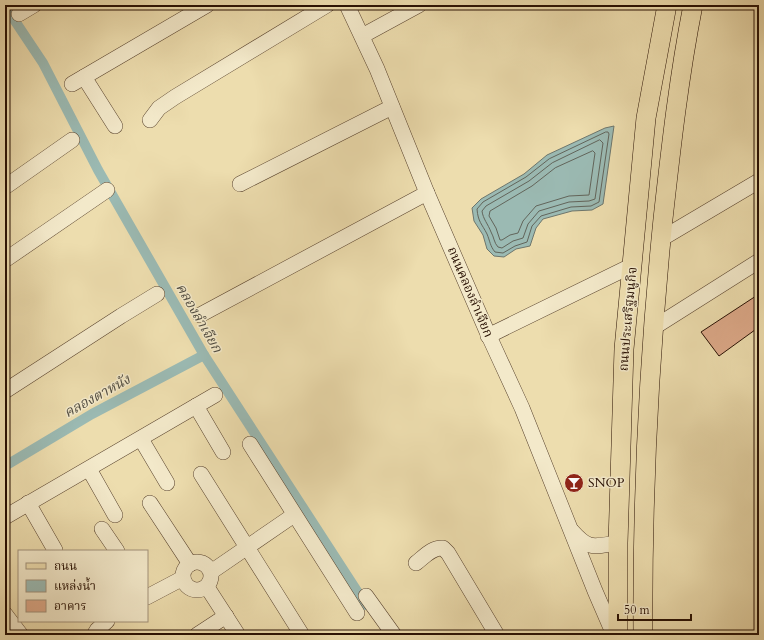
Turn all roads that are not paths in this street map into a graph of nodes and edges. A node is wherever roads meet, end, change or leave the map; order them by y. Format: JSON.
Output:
{"nodes":[{"id":1,"x":34,"y":5,"type":"edge"},
{"id":2,"x":207,"y":5,"type":"edge"},
{"id":3,"x":327,"y":5,"type":"edge"},
{"id":4,"x":347,"y":5,"type":"edge"},
{"id":5,"x":419,"y":5,"type":"edge"},
{"id":6,"x":667,"y":5,"type":"edge"},
{"id":7,"x":693,"y":5,"type":"edge"},
{"id":8,"x":19,"y":14,"type":"dead end"},
{"id":9,"x":362,"y":36,"type":"junction"},
{"id":10,"x":392,"y":107,"type":"junction"},
{"id":11,"x":150,"y":120,"type":"dead end"},
{"id":12,"x":115,"y":126,"type":"dead end"},
{"id":13,"x":72,"y":140,"type":"dead end"},
{"id":14,"x":759,"y":181,"type":"edge"},
{"id":15,"x":240,"y":184,"type":"dead end"},
{"id":16,"x":5,"y":187,"type":"edge"},
{"id":17,"x":107,"y":190,"type":"dead end"},
{"id":18,"x":427,"y":193,"type":"junction"},
{"id":19,"x":661,"y":240,"type":"junction"},
{"id":20,"x":5,"y":260,"type":"edge"},
{"id":21,"x":759,"y":261,"type":"edge"},
{"id":22,"x":633,"y":265,"type":"junction"},
{"id":23,"x":157,"y":294,"type":"dead end"},
{"id":24,"x":200,"y":315,"type":"dead end"},
{"id":25,"x":653,"y":328,"type":"junction"},
{"id":26,"x":488,"y":336,"type":"junction"},
{"id":27,"x":5,"y":392,"type":"edge"},
{"id":28,"x":215,"y":395,"type":"dead end"},
{"id":29,"x":196,"y":406,"type":"junction"},
{"id":30,"x":140,"y":439,"type":"junction"},
{"id":31,"x":250,"y":444,"type":"dead end"},
{"id":32,"x":223,"y":452,"type":"dead end"},
{"id":33,"x":89,"y":469,"type":"junction"},
{"id":34,"x":201,"y":474,"type":"dead end"},
{"id":35,"x":167,"y":483,"type":"dead end"},
{"id":36,"x":28,"y":503,"type":"junction"},
{"id":37,"x":150,"y":503,"type":"dead end"},
{"id":38,"x":115,"y":515,"type":"dead end"},
{"id":39,"x":294,"y":515,"type":"junction"},
{"id":40,"x":5,"y":517,"type":"edge"},
{"id":41,"x":569,"y":527,"type":"junction"},
{"id":42,"x":102,"y":529,"type":"dead end"},
{"id":43,"x":618,"y":543,"type":"junction"},
{"id":44,"x":246,"y":547,"type":"junction"},
{"id":45,"x":55,"y":550,"type":"dead end"},
{"id":46,"x":115,"y":550,"type":"edge"},
{"id":47,"x":416,"y":563,"type":"dead end"},
{"id":48,"x":190,"y":564,"type":"junction"},
{"id":49,"x":211,"y":572,"type":"junction"},
{"id":50,"x":183,"y":578,"type":"junction"},
{"id":51,"x":207,"y":587,"type":"junction"},
{"id":52,"x":148,"y":596,"type":"edge"},
{"id":53,"x":366,"y":596,"type":"dead end"},
{"id":54,"x":357,"y":613,"type":"dead end"},
{"id":55,"x":5,"y":614,"type":"edge"},
{"id":56,"x":226,"y":616,"type":"junction"},
{"id":57,"x":20,"y":635,"type":"edge"},
{"id":58,"x":197,"y":635,"type":"edge"},
{"id":59,"x":238,"y":635,"type":"edge"},
{"id":60,"x":302,"y":635,"type":"edge"},
{"id":61,"x":394,"y":635,"type":"edge"},
{"id":62,"x":497,"y":635,"type":"edge"},
{"id":63,"x":614,"y":635,"type":"edge"},
{"id":64,"x":618,"y":635,"type":"edge"},
{"id":65,"x":643,"y":635,"type":"edge"}],
"edges":[{"from":1,"to":8,"type":"street"},
{"from":2,"to":12,"type":"street"},
{"from":3,"to":11,"type":"street"},
{"from":4,"to":9,"type":"street","name":"ถนนคลองลำเจียก"},
{"from":5,"to":9,"type":"street"},
{"from":6,"to":22,"type":"main road","name":"ถนนประเสริฐมนูกิจ"},
{"from":7,"to":19,"type":"main road","name":"ถนนประเสริฐมนูกิจ"},
{"from":9,"to":10,"type":"street","name":"ถนนคลองลำเจียก"},
{"from":10,"to":15,"type":"street"},
{"from":10,"to":18,"type":"street","name":"ถนนคลองลำเจียก"},
{"from":13,"to":16,"type":"street"},
{"from":14,"to":19,"type":"street"},
{"from":17,"to":20,"type":"street"},
{"from":18,"to":24,"type":"street"},
{"from":18,"to":26,"type":"street","name":"ถนนคลองลำเจียก"},
{"from":19,"to":25,"type":"main road","name":"ถนนประเสริฐมนูกิจ"},
{"from":21,"to":25,"type":"street"},
{"from":22,"to":26,"type":"street"},
{"from":22,"to":43,"type":"main road","name":"ถนนประเสริฐมนูกิจ"},
{"from":23,"to":27,"type":"street"},
{"from":25,"to":65,"type":"main road","name":"ถนนประเสริฐมนูกิจ"},
{"from":26,"to":41,"type":"street","name":"ถนนคลองลำเจียก"},
{"from":28,"to":29,"type":"street"},
{"from":29,"to":30,"type":"street"},
{"from":29,"to":32,"type":"street"},
{"from":30,"to":33,"type":"street"},
{"from":30,"to":35,"type":"street"},
{"from":31,"to":39,"type":"street"},
{"from":33,"to":36,"type":"street"},
{"from":33,"to":38,"type":"street"},
{"from":34,"to":44,"type":"street"},
{"from":36,"to":40,"type":"street"},
{"from":36,"to":45,"type":"street"},
{"from":37,"to":48,"type":"street"},
{"from":39,"to":44,"type":"street"},
{"from":39,"to":54,"type":"street"},
{"from":41,"to":43,"type":"street","name":"ถนนคลองลำเจียก"},
{"from":41,"to":63,"type":"street"},
{"from":42,"to":46,"type":"street"},
{"from":43,"to":64,"type":"main road","name":"ถนนประเสริฐมนูกิจ"},
{"from":44,"to":49,"type":"street"},
{"from":44,"to":60,"type":"street"},
{"from":47,"to":62,"type":"street"},
{"from":48,"to":49,"type":"street"},
{"from":48,"to":50,"type":"street"},
{"from":49,"to":51,"type":"street"},
{"from":50,"to":51,"type":"street"},
{"from":50,"to":52,"type":"street"},
{"from":51,"to":56,"type":"street"},
{"from":53,"to":61,"type":"street"},
{"from":55,"to":57,"type":"street"},
{"from":56,"to":58,"type":"street"},
{"from":56,"to":59,"type":"street"}]}
